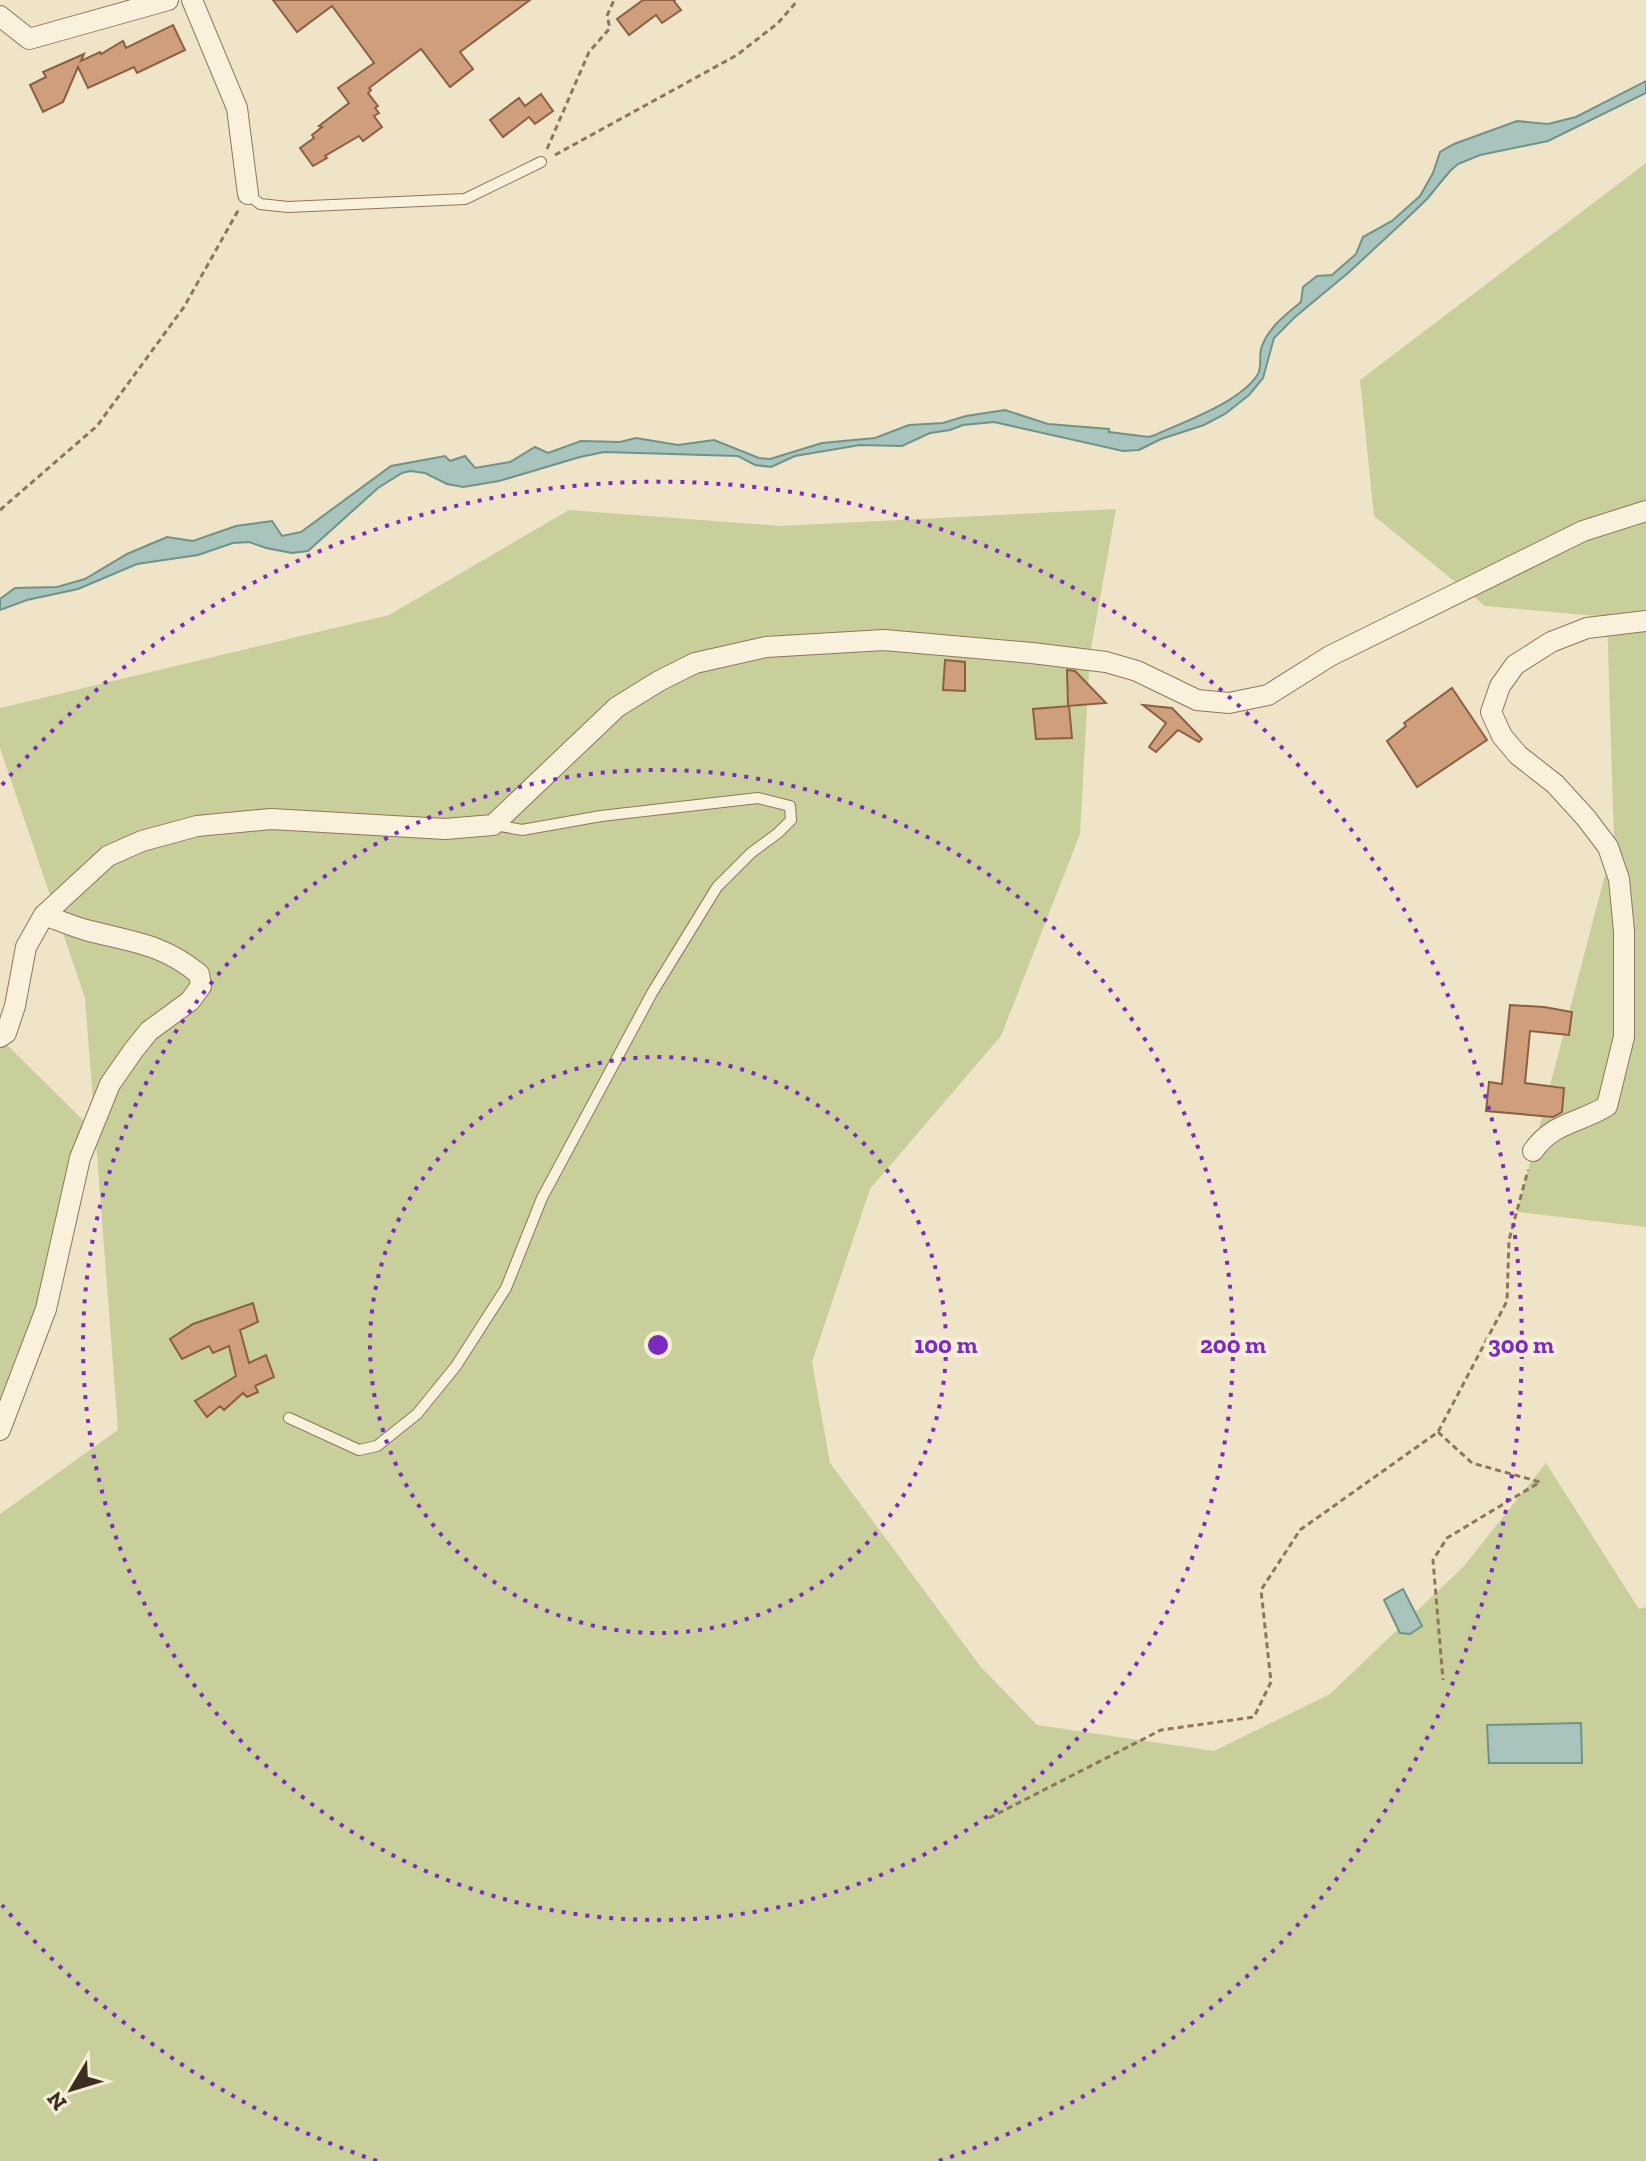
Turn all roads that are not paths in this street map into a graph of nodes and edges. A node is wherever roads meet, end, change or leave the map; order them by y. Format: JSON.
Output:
{"nodes":[{"id":1,"x":168,"y":0,"type":"edge"},
{"id":2,"x":192,"y":0,"type":"edge"},
{"id":3,"x":0,"y":16,"type":"edge"},
{"id":4,"x":541,"y":162,"type":"road end"},
{"id":5,"x":248,"y":194,"type":"joint"},
{"id":6,"x":1646,"y":511,"type":"edge"},
{"id":7,"x":1646,"y":621,"type":"edge"},
{"id":8,"x":493,"y":825,"type":"junction"},
{"id":9,"x":44,"y":915,"type":"junction"},
{"id":10,"x":3,"y":1035,"type":"edge"},
{"id":11,"x":1533,"y":1151,"type":"road end"},
{"id":12,"x":289,"y":1418,"type":"dead end"},
{"id":13,"x":0,"y":1430,"type":"edge"}],
"edges":[{"from":1,"to":3,"type":"street"},
{"from":2,"to":5,"type":"street"},
{"from":4,"to":5,"type":"lane"},
{"from":6,"to":8,"type":"street"},
{"from":7,"to":11,"type":"street"},
{"from":8,"to":9,"type":"street"},
{"from":8,"to":12,"type":"lane"},
{"from":9,"to":10,"type":"street"},
{"from":9,"to":13,"type":"street"}]}
